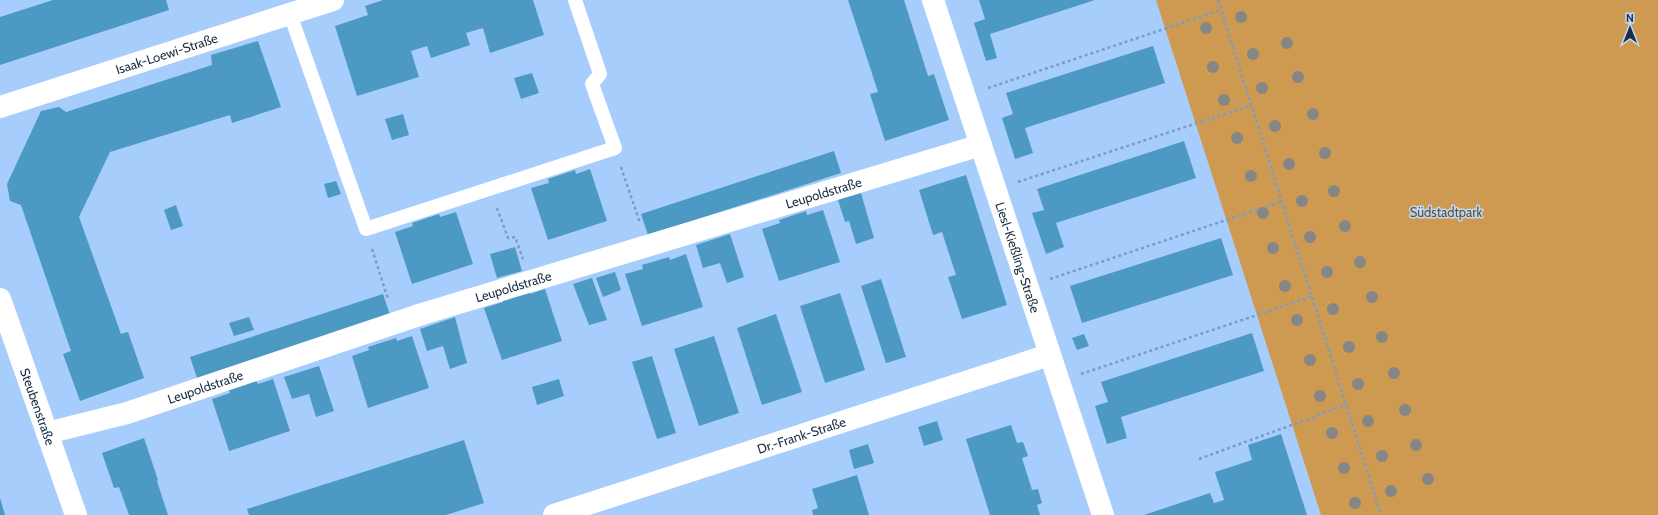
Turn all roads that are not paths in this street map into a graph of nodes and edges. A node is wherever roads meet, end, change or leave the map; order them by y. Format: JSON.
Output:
{"nodes":[{"id":1,"x":333,"y":0,"type":"edge"},
{"id":2,"x":575,"y":0,"type":"edge"},
{"id":3,"x":933,"y":0,"type":"edge"},
{"id":4,"x":290,"y":14,"type":"junction"},
{"id":5,"x":0,"y":107,"type":"edge"},
{"id":6,"x":981,"y":145,"type":"junction"},
{"id":7,"x":0,"y":299,"type":"edge"},
{"id":8,"x":1049,"y":355,"type":"junction"},
{"id":9,"x":47,"y":433,"type":"junction"},
{"id":10,"x":76,"y":515,"type":"edge"},
{"id":11,"x":554,"y":515,"type":"edge"},
{"id":12,"x":1103,"y":515,"type":"edge"}],
"edges":[{"from":1,"to":4,"type":"street","name":"Isaak-Loewi-Straße"},
{"from":2,"to":4,"type":"lane"},
{"from":3,"to":6,"type":"street","name":"Liesl-Kießling-Straße"},
{"from":4,"to":5,"type":"street","name":"Isaak-Loewi-Straße"},
{"from":6,"to":8,"type":"street","name":"Liesl-Kießling-Straße"},
{"from":6,"to":9,"type":"street","name":"Leupoldstraße"},
{"from":7,"to":9,"type":"street","name":"Steubenstraße"},
{"from":8,"to":11,"type":"street","name":"Dr.-Frank-Straße"},
{"from":8,"to":12,"type":"street","name":"Liesl-Kießling-Straße"},
{"from":9,"to":10,"type":"street","name":"Steubenstraße"}]}
